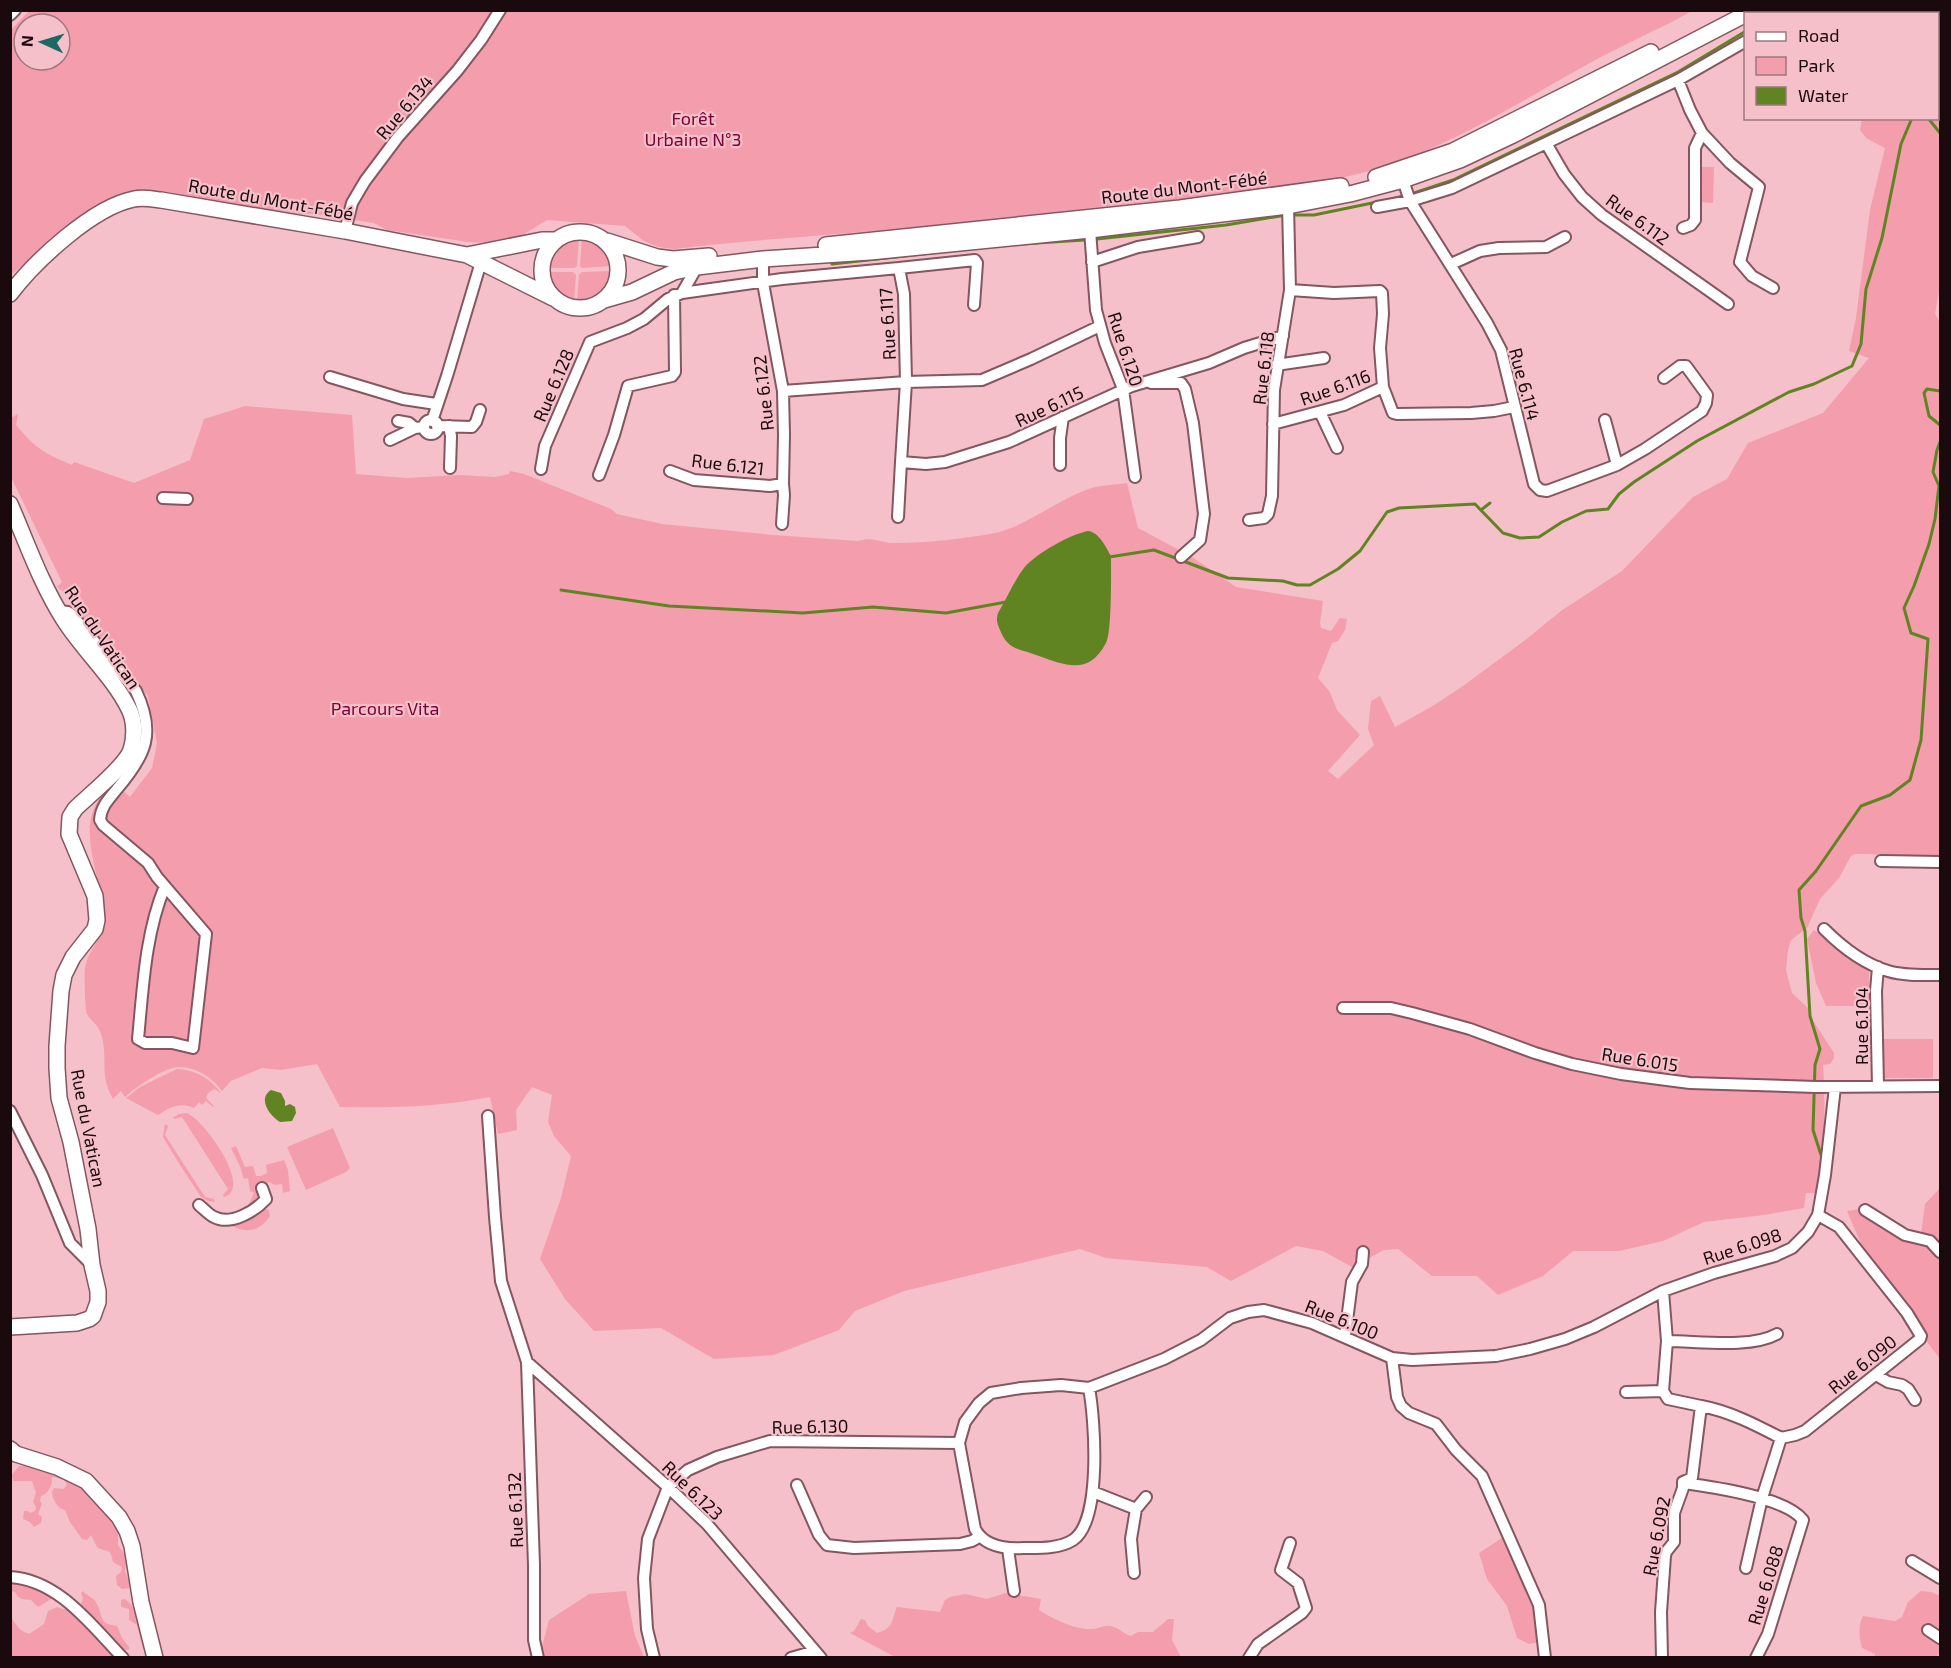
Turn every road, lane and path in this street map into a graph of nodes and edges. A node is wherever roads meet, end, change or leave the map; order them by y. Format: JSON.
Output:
{"nodes":[{"id":1,"x":15,"y":10,"type":"edge"},
{"id":2,"x":500,"y":10,"type":"edge"},
{"id":3,"x":1731,"y":10,"type":"edge"},
{"id":4,"x":10,"y":15,"type":"edge"},
{"id":5,"x":1744,"y":15,"type":"edge"},
{"id":6,"x":1744,"y":42,"type":"edge"},
{"id":7,"x":1678,"y":80,"type":"junction"},
{"id":8,"x":1702,"y":133,"type":"junction"},
{"id":9,"x":1546,"y":143,"type":"junction"},
{"id":10,"x":1403,"y":180,"type":"junction"},
{"id":11,"x":1410,"y":201,"type":"junction"},
{"id":12,"x":1288,"y":206,"type":"junction"},
{"id":13,"x":1377,"y":207,"type":"dead end"},
{"id":14,"x":1683,"y":228,"type":"dead end"},
{"id":15,"x":1090,"y":230,"type":"junction"},
{"id":16,"x":345,"y":231,"type":"junction"},
{"id":17,"x":1198,"y":237,"type":"dead end"},
{"id":18,"x":1565,"y":237,"type":"dead end"},
{"id":19,"x":555,"y":240,"type":"junction"},
{"id":20,"x":607,"y":241,"type":"junction"},
{"id":21,"x":474,"y":258,"type":"junction"},
{"id":22,"x":763,"y":259,"type":"junction"},
{"id":23,"x":1092,"y":262,"type":"junction"},
{"id":24,"x":1451,"y":264,"type":"junction"},
{"id":25,"x":697,"y":267,"type":"junction"},
{"id":26,"x":898,"y":268,"type":"junction"},
{"id":27,"x":763,"y":283,"type":"junction"},
{"id":28,"x":1773,"y":288,"type":"dead end"},
{"id":29,"x":1290,"y":291,"type":"junction"},
{"id":30,"x":10,"y":294,"type":"edge"},
{"id":31,"x":678,"y":294,"type":"junction"},
{"id":32,"x":557,"y":300,"type":"junction"},
{"id":33,"x":604,"y":300,"type":"junction"},
{"id":34,"x":1728,"y":304,"type":"dead end"},
{"id":35,"x":974,"y":305,"type":"dead end"},
{"id":36,"x":1100,"y":326,"type":"junction"},
{"id":37,"x":1282,"y":336,"type":"junction"},
{"id":38,"x":1324,"y":358,"type":"dead end"},
{"id":39,"x":1276,"y":365,"type":"junction"},
{"id":40,"x":330,"y":377,"type":"dead end"},
{"id":41,"x":1664,"y":378,"type":"dead end"},
{"id":42,"x":906,"y":382,"type":"junction"},
{"id":43,"x":1145,"y":383,"type":"junction"},
{"id":44,"x":1383,"y":387,"type":"junction"},
{"id":45,"x":1123,"y":390,"type":"junction"},
{"id":46,"x":783,"y":391,"type":"junction"},
{"id":47,"x":436,"y":404,"type":"junction"},
{"id":48,"x":1514,"y":406,"type":"junction"},
{"id":49,"x":480,"y":410,"type":"dead end"},
{"id":50,"x":1320,"y":412,"type":"junction"},
{"id":51,"x":1063,"y":417,"type":"junction"},
{"id":52,"x":1605,"y":420,"type":"dead end"},
{"id":53,"x":398,"y":421,"type":"dead end"},
{"id":54,"x":1273,"y":424,"type":"junction"},
{"id":55,"x":427,"y":425,"type":"junction"},
{"id":56,"x":449,"y":426,"type":"junction"},
{"id":57,"x":390,"y":440,"type":"dead end"},
{"id":58,"x":1337,"y":448,"type":"dead end"},
{"id":59,"x":901,"y":462,"type":"junction"},
{"id":60,"x":1060,"y":465,"type":"dead end"},
{"id":61,"x":1617,"y":465,"type":"junction"},
{"id":62,"x":450,"y":468,"type":"dead end"},
{"id":63,"x":541,"y":469,"type":"dead end"},
{"id":64,"x":670,"y":471,"type":"dead end"},
{"id":65,"x":599,"y":475,"type":"dead end"},
{"id":66,"x":1135,"y":477,"type":"dead end"},
{"id":67,"x":783,"y":484,"type":"junction"},
{"id":68,"x":163,"y":498,"type":"dead end"},
{"id":69,"x":187,"y":499,"type":"dead end"},
{"id":70,"x":10,"y":504,"type":"edge"},
{"id":71,"x":898,"y":517,"type":"dead end"},
{"id":72,"x":1249,"y":520,"type":"dead end"},
{"id":73,"x":782,"y":524,"type":"dead end"},
{"id":74,"x":1181,"y":557,"type":"dead end"},
{"id":75,"x":59,"y":611,"type":"junction"},
{"id":76,"x":1881,"y":861,"type":"dead end"},
{"id":77,"x":1941,"y":862,"type":"edge"},
{"id":78,"x":165,"y":886,"type":"junction"},
{"id":79,"x":1824,"y":929,"type":"dead end"},
{"id":80,"x":1878,"y":967,"type":"junction"},
{"id":81,"x":1941,"y":975,"type":"edge"},
{"id":82,"x":1343,"y":1008,"type":"dead end"},
{"id":83,"x":1878,"y":1086,"type":"junction"},
{"id":84,"x":1941,"y":1086,"type":"edge"},
{"id":85,"x":1834,"y":1087,"type":"junction"},
{"id":86,"x":10,"y":1111,"type":"edge"},
{"id":87,"x":488,"y":1116,"type":"dead end"},
{"id":88,"x":262,"y":1188,"type":"dead end"},
{"id":89,"x":199,"y":1205,"type":"dead end"},
{"id":90,"x":1864,"y":1210,"type":"dead end"},
{"id":91,"x":1818,"y":1215,"type":"junction"},
{"id":92,"x":1363,"y":1252,"type":"dead end"},
{"id":93,"x":1941,"y":1252,"type":"edge"},
{"id":94,"x":92,"y":1265,"type":"junction"},
{"id":95,"x":1663,"y":1291,"type":"junction"},
{"id":96,"x":10,"y":1327,"type":"edge"},
{"id":97,"x":1777,"y":1334,"type":"dead end"},
{"id":98,"x":1345,"y":1336,"type":"junction"},
{"id":99,"x":1667,"y":1341,"type":"junction"},
{"id":100,"x":1392,"y":1358,"type":"junction"},
{"id":101,"x":527,"y":1362,"type":"junction"},
{"id":102,"x":1876,"y":1375,"type":"junction"},
{"id":103,"x":1089,"y":1388,"type":"junction"},
{"id":104,"x":1663,"y":1391,"type":"junction"},
{"id":105,"x":1626,"y":1392,"type":"dead end"},
{"id":106,"x":1915,"y":1400,"type":"dead end"},
{"id":107,"x":1701,"y":1406,"type":"junction"},
{"id":108,"x":1781,"y":1438,"type":"junction"},
{"id":109,"x":959,"y":1443,"type":"junction"},
{"id":110,"x":10,"y":1449,"type":"edge"},
{"id":111,"x":1683,"y":1482,"type":"junction"},
{"id":112,"x":797,"y":1485,"type":"dead end"},
{"id":113,"x":668,"y":1487,"type":"junction"},
{"id":114,"x":1093,"y":1492,"type":"junction"},
{"id":115,"x":1146,"y":1497,"type":"dead end"},
{"id":116,"x":1762,"y":1498,"type":"junction"},
{"id":117,"x":1136,"y":1509,"type":"junction"},
{"id":118,"x":979,"y":1537,"type":"junction"},
{"id":119,"x":1290,"y":1544,"type":"dead end"},
{"id":120,"x":1008,"y":1549,"type":"junction"},
{"id":121,"x":1912,"y":1561,"type":"dead end"},
{"id":122,"x":1746,"y":1568,"type":"dead end"},
{"id":123,"x":1134,"y":1573,"type":"dead end"},
{"id":124,"x":10,"y":1577,"type":"edge"},
{"id":125,"x":1941,"y":1578,"type":"edge"},
{"id":126,"x":1014,"y":1591,"type":"dead end"},
{"id":127,"x":1928,"y":1630,"type":"dead end"},
{"id":128,"x":1941,"y":1638,"type":"edge"},
{"id":129,"x":818,"y":1654,"type":"edge"},
{"id":130,"x":123,"y":1658,"type":"edge"},
{"id":131,"x":155,"y":1658,"type":"edge"},
{"id":132,"x":538,"y":1658,"type":"edge"},
{"id":133,"x":654,"y":1658,"type":"edge"},
{"id":134,"x":792,"y":1658,"type":"edge"},
{"id":135,"x":1249,"y":1658,"type":"edge"},
{"id":136,"x":1545,"y":1658,"type":"edge"},
{"id":137,"x":1662,"y":1658,"type":"edge"},
{"id":138,"x":1756,"y":1658,"type":"edge"}],
"edges":[{"from":1,"to":4,"type":"street"},
{"from":2,"to":16,"type":"street","name":"Rue 6.134"},
{"from":3,"to":20,"type":"street","name":"Route du Mont-Fébé"},
{"from":5,"to":10,"type":"street","name":"Route du Mont-Fébé"},
{"from":6,"to":7,"type":"street"},
{"from":7,"to":8,"type":"street"},
{"from":7,"to":9,"type":"street"},
{"from":8,"to":14,"type":"street"},
{"from":8,"to":28,"type":"street"},
{"from":9,"to":11,"type":"street"},
{"from":9,"to":34,"type":"street","name":"Rue 6.112"},
{"from":10,"to":11,"type":"street","name":"Rue 6.114"},
{"from":10,"to":12,"type":"street","name":"Route du Mont-Fébé"},
{"from":11,"to":13,"type":"street"},
{"from":11,"to":24,"type":"street","name":"Rue 6.114"},
{"from":12,"to":15,"type":"street","name":"Route du Mont-Fébé"},
{"from":12,"to":29,"type":"street","name":"Rue 6.118"},
{"from":15,"to":22,"type":"street","name":"Route du Mont-Fébé"},
{"from":15,"to":23,"type":"street","name":"Rue 6.120"},
{"from":16,"to":21,"type":"street","name":"Route du Mont-Fébé"},
{"from":16,"to":30,"type":"street","name":"Route du Mont-Fébé"},
{"from":17,"to":23,"type":"street"},
{"from":18,"to":24,"type":"street"},
{"from":19,"to":20,"type":"street"},
{"from":19,"to":21,"type":"street","name":"Route du Mont-Fébé"},
{"from":19,"to":32,"type":"street"},
{"from":20,"to":33,"type":"street"},
{"from":21,"to":32,"type":"street"},
{"from":21,"to":47,"type":"street"},
{"from":22,"to":25,"type":"street","name":"Route du Mont-Fébé"},
{"from":22,"to":27,"type":"street","name":"Rue 6.122"},
{"from":23,"to":36,"type":"street","name":"Rue 6.120"},
{"from":24,"to":48,"type":"street","name":"Rue 6.114"},
{"from":25,"to":31,"type":"street","name":"Rue 6.128"},
{"from":25,"to":33,"type":"street","name":"Route du Mont-Fébé"},
{"from":26,"to":27,"type":"street","name":"Rue 6.117"},
{"from":26,"to":35,"type":"street"},
{"from":26,"to":42,"type":"street","name":"Rue 6.117"},
{"from":27,"to":31,"type":"street","name":"Rue 6.117"},
{"from":27,"to":46,"type":"street","name":"Rue 6.122"},
{"from":29,"to":37,"type":"street","name":"Rue 6.118"},
{"from":29,"to":44,"type":"street","name":"Rue 6.116"},
{"from":31,"to":63,"type":"street","name":"Rue 6.128"},
{"from":31,"to":65,"type":"street"},
{"from":32,"to":33,"type":"street"},
{"from":36,"to":42,"type":"street","name":"Rue 6.117"},
{"from":36,"to":45,"type":"street","name":"Rue 6.120"},
{"from":37,"to":39,"type":"street","name":"Rue 6.118"},
{"from":37,"to":43,"type":"street","name":"Rue 6.115"},
{"from":38,"to":39,"type":"street"},
{"from":39,"to":54,"type":"street","name":"Rue 6.118"},
{"from":40,"to":47,"type":"street"},
{"from":41,"to":61,"type":"street"},
{"from":42,"to":46,"type":"street"},
{"from":42,"to":59,"type":"street"},
{"from":43,"to":45,"type":"street","name":"Rue 6.115"},
{"from":43,"to":74,"type":"street"},
{"from":44,"to":48,"type":"street"},
{"from":44,"to":50,"type":"street","name":"Rue 6.116"},
{"from":45,"to":51,"type":"street","name":"Rue 6.115"},
{"from":45,"to":66,"type":"street","name":"Rue 6.120"},
{"from":46,"to":67,"type":"street","name":"Rue 6.122"},
{"from":47,"to":55,"type":"street"},
{"from":48,"to":61,"type":"street","name":"Rue 6.114"},
{"from":49,"to":56,"type":"street"},
{"from":50,"to":54,"type":"street","name":"Rue 6.116"},
{"from":50,"to":58,"type":"street"},
{"from":51,"to":59,"type":"street","name":"Rue 6.115"},
{"from":51,"to":60,"type":"street"},
{"from":52,"to":61,"type":"street"},
{"from":53,"to":55,"type":"street"},
{"from":54,"to":72,"type":"street","name":"Rue 6.118"},
{"from":55,"to":56,"type":"street"},
{"from":55,"to":57,"type":"street"},
{"from":56,"to":62,"type":"street"},
{"from":59,"to":71,"type":"street"},
{"from":64,"to":67,"type":"street","name":"Rue 6.121"},
{"from":67,"to":73,"type":"street","name":"Rue 6.122"},
{"from":68,"to":69,"type":"street"},
{"from":70,"to":75,"type":"street","name":"Rue du Vatican"},
{"from":75,"to":78,"type":"street"},
{"from":75,"to":94,"type":"street","name":"Rue du Vatican"},
{"from":76,"to":77,"type":"street"},
{"from":78,"to":78,"type":"street"},
{"from":79,"to":80,"type":"street"},
{"from":80,"to":81,"type":"street"},
{"from":80,"to":83,"type":"street","name":"Rue 6.104"},
{"from":82,"to":85,"type":"street","name":"Rue 6.015"},
{"from":83,"to":84,"type":"street","name":"Rue 6.015"},
{"from":83,"to":85,"type":"street","name":"Rue 6.015"},
{"from":85,"to":91,"type":"street"},
{"from":86,"to":94,"type":"street"},
{"from":87,"to":101,"type":"street"},
{"from":88,"to":89,"type":"street"},
{"from":90,"to":93,"type":"street"},
{"from":91,"to":95,"type":"street","name":"Rue 6.098"},
{"from":91,"to":102,"type":"street","name":"Rue 6.090"},
{"from":92,"to":98,"type":"street"},
{"from":94,"to":96,"type":"street","name":"Rue du Vatican"},
{"from":95,"to":99,"type":"street"},
{"from":95,"to":100,"type":"street","name":"Rue 6.098"},
{"from":97,"to":99,"type":"street"},
{"from":98,"to":100,"type":"street","name":"Rue 6.100"},
{"from":98,"to":103,"type":"street","name":"Rue 6.100"},
{"from":99,"to":104,"type":"street"},
{"from":100,"to":136,"type":"street","name":"Rue 6.100"},
{"from":101,"to":113,"type":"street","name":"Rue 6.123"},
{"from":101,"to":132,"type":"street","name":"Rue 6.132"},
{"from":102,"to":106,"type":"street"},
{"from":102,"to":108,"type":"street","name":"Rue 6.090"},
{"from":103,"to":109,"type":"street"},
{"from":103,"to":114,"type":"street"},
{"from":104,"to":105,"type":"street"},
{"from":104,"to":107,"type":"street"},
{"from":107,"to":108,"type":"street"},
{"from":107,"to":111,"type":"street","name":"Rue 6.092"},
{"from":108,"to":116,"type":"street"},
{"from":109,"to":113,"type":"street","name":"Rue 6.130"},
{"from":109,"to":118,"type":"street"},
{"from":110,"to":131,"type":"street"},
{"from":111,"to":116,"type":"street"},
{"from":111,"to":137,"type":"street","name":"Rue 6.092"},
{"from":112,"to":118,"type":"street"},
{"from":113,"to":129,"type":"street","name":"Rue 6.123"},
{"from":113,"to":133,"type":"street"},
{"from":114,"to":117,"type":"street"},
{"from":114,"to":120,"type":"street"},
{"from":115,"to":117,"type":"street"},
{"from":116,"to":122,"type":"street"},
{"from":116,"to":138,"type":"street","name":"Rue 6.088"},
{"from":117,"to":123,"type":"street"},
{"from":118,"to":120,"type":"street"},
{"from":119,"to":135,"type":"street"},
{"from":120,"to":126,"type":"street"},
{"from":121,"to":125,"type":"street"},
{"from":124,"to":130,"type":"street"},
{"from":127,"to":128,"type":"street"},
{"from":129,"to":134,"type":"street"}]}
